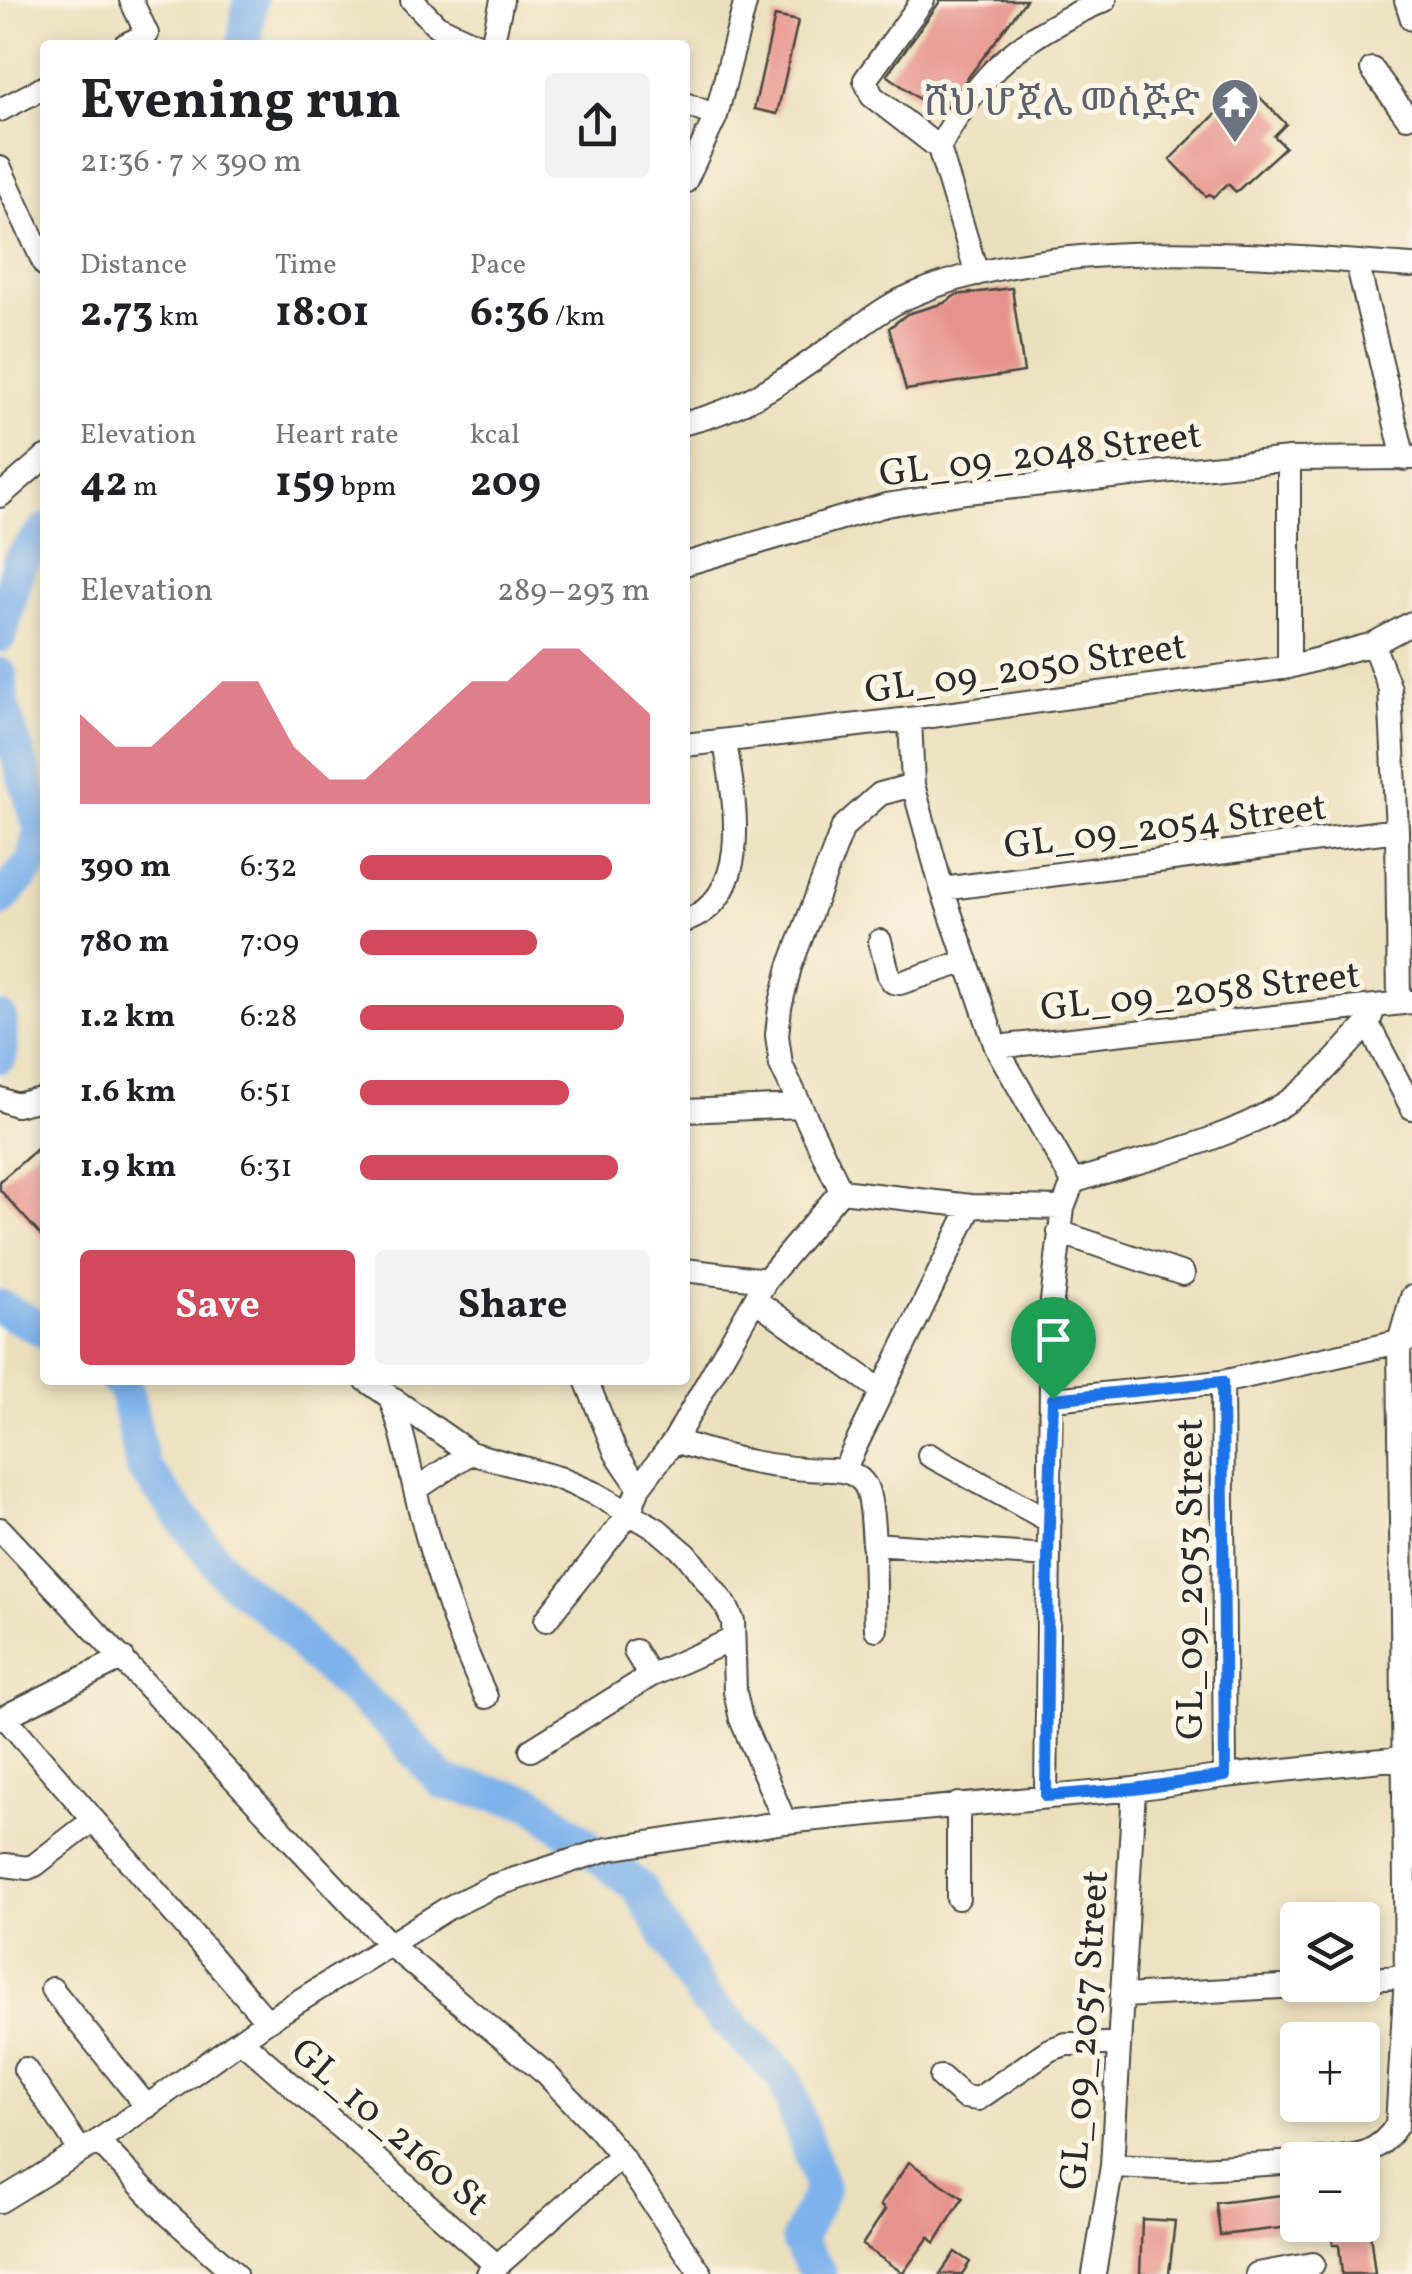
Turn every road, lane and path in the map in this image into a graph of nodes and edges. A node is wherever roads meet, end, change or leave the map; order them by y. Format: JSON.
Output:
{"nodes":[{"id":1,"x":130,"y":0,"type":"edge"},
{"id":2,"x":412,"y":0,"type":"edge"},
{"id":3,"x":502,"y":0,"type":"edge"},
{"id":4,"x":746,"y":0,"type":"edge"},
{"id":5,"x":923,"y":0,"type":"edge"},
{"id":6,"x":1105,"y":0,"type":"edge"},
{"id":7,"x":1406,"y":0,"type":"edge"},
{"id":8,"x":1412,"y":19,"type":"edge"},
{"id":9,"x":150,"y":39,"type":"edge"},
{"id":10,"x":467,"y":40,"type":"edge"},
{"id":11,"x":493,"y":40,"type":"edge"},
{"id":12,"x":1372,"y":69,"type":"dead end"},
{"id":13,"x":40,"y":89,"type":"edge"},
{"id":14,"x":690,"y":106,"type":"edge"},
{"id":15,"x":0,"y":110,"type":"edge"},
{"id":16,"x":716,"y":116,"type":"junction"},
{"id":17,"x":1410,"y":121,"type":"edge"},
{"id":18,"x":939,"y":148,"type":"junction"},
{"id":19,"x":0,"y":168,"type":"edge"},
{"id":20,"x":690,"y":171,"type":"edge"},
{"id":21,"x":40,"y":254,"type":"edge"},
{"id":22,"x":1357,"y":262,"type":"junction"},
{"id":23,"x":1412,"y":266,"type":"edge"},
{"id":24,"x":977,"y":274,"type":"junction"},
{"id":25,"x":690,"y":422,"type":"edge"},
{"id":26,"x":1408,"y":458,"type":"edge"},
{"id":27,"x":1289,"y":459,"type":"junction"},
{"id":28,"x":40,"y":462,"type":"edge"},
{"id":29,"x":0,"y":496,"type":"edge"},
{"id":30,"x":690,"y":563,"type":"edge"},
{"id":31,"x":1412,"y":622,"type":"edge"},
{"id":32,"x":1373,"y":644,"type":"junction"},
{"id":33,"x":1289,"y":667,"type":"junction"},
{"id":34,"x":910,"y":719,"type":"junction"},
{"id":35,"x":725,"y":742,"type":"junction"},
{"id":36,"x":690,"y":745,"type":"edge"},
{"id":37,"x":913,"y":784,"type":"junction"},
{"id":38,"x":1397,"y":830,"type":"junction"},
{"id":39,"x":942,"y":889,"type":"junction"},
{"id":40,"x":690,"y":918,"type":"edge"},
{"id":41,"x":880,"y":941,"type":"dead end"},
{"id":42,"x":967,"y":960,"type":"junction"},
{"id":43,"x":1388,"y":1009,"type":"edge"},
{"id":44,"x":996,"y":1047,"type":"junction"},
{"id":45,"x":40,"y":1099,"type":"edge"},
{"id":46,"x":8,"y":1102,"type":"edge"},
{"id":47,"x":800,"y":1106,"type":"junction"},
{"id":48,"x":1412,"y":1108,"type":"edge"},
{"id":49,"x":690,"y":1111,"type":"edge"},
{"id":50,"x":1073,"y":1182,"type":"junction"},
{"id":51,"x":841,"y":1191,"type":"junction"},
{"id":52,"x":971,"y":1206,"type":"junction"},
{"id":53,"x":1063,"y":1208,"type":"junction"},
{"id":54,"x":1059,"y":1232,"type":"junction"},
{"id":55,"x":690,"y":1271,"type":"edge"},
{"id":56,"x":1184,"y":1274,"type":"dead end"},
{"id":57,"x":761,"y":1290,"type":"junction"},
{"id":58,"x":1412,"y":1297,"type":"edge"},
{"id":59,"x":1406,"y":1341,"type":"edge"},
{"id":60,"x":1222,"y":1382,"type":"junction"},
{"id":61,"x":588,"y":1385,"type":"edge"},
{"id":62,"x":387,"y":1389,"type":"edge"},
{"id":63,"x":882,"y":1391,"type":"junction"},
{"id":64,"x":1053,"y":1399,"type":"junction"},
{"id":65,"x":674,"y":1441,"type":"junction"},
{"id":66,"x":470,"y":1454,"type":"junction"},
{"id":67,"x":929,"y":1455,"type":"dead end"},
{"id":68,"x":844,"y":1470,"type":"junction"},
{"id":69,"x":639,"y":1486,"type":"junction"},
{"id":70,"x":415,"y":1490,"type":"junction"},
{"id":71,"x":629,"y":1514,"type":"junction"},
{"id":72,"x":1050,"y":1521,"type":"junction"},
{"id":73,"x":0,"y":1529,"type":"edge"},
{"id":74,"x":873,"y":1544,"type":"junction"},
{"id":75,"x":1048,"y":1556,"type":"junction"},
{"id":76,"x":546,"y":1620,"type":"dead end"},
{"id":77,"x":876,"y":1629,"type":"dead end"},
{"id":78,"x":733,"y":1639,"type":"junction"},
{"id":79,"x":635,"y":1651,"type":"dead end"},
{"id":80,"x":123,"y":1658,"type":"junction"},
{"id":81,"x":650,"y":1676,"type":"junction"},
{"id":82,"x":486,"y":1697,"type":"dead end"},
{"id":83,"x":2,"y":1718,"type":"edge"},
{"id":84,"x":531,"y":1750,"type":"dead end"},
{"id":85,"x":1409,"y":1757,"type":"edge"},
{"id":86,"x":1225,"y":1776,"type":"junction"},
{"id":87,"x":1134,"y":1789,"type":"junction"},
{"id":88,"x":1046,"y":1796,"type":"junction"},
{"id":89,"x":958,"y":1804,"type":"junction"},
{"id":90,"x":92,"y":1821,"type":"junction"},
{"id":91,"x":785,"y":1822,"type":"junction"},
{"id":92,"x":5,"y":1864,"type":"dead end"},
{"id":93,"x":958,"y":1898,"type":"dead end"},
{"id":94,"x":389,"y":1944,"type":"junction"},
{"id":95,"x":1406,"y":1976,"type":"junction"},
{"id":96,"x":1380,"y":1978,"type":"edge"},
{"id":97,"x":1280,"y":1987,"type":"edge"},
{"id":98,"x":52,"y":1989,"type":"dead end"},
{"id":99,"x":1124,"y":1996,"type":"junction"},
{"id":100,"x":267,"y":2021,"type":"junction"},
{"id":101,"x":241,"y":2040,"type":"junction"},
{"id":102,"x":1118,"y":2044,"type":"junction"},
{"id":103,"x":24,"y":2069,"type":"dead end"},
{"id":104,"x":941,"y":2076,"type":"dead end"},
{"id":105,"x":147,"y":2107,"type":"junction"},
{"id":106,"x":89,"y":2145,"type":"junction"},
{"id":107,"x":1380,"y":2146,"type":"edge"},
{"id":108,"x":621,"y":2156,"type":"junction"},
{"id":109,"x":1280,"y":2163,"type":"edge"},
{"id":110,"x":1112,"y":2166,"type":"junction"},
{"id":111,"x":0,"y":2201,"type":"edge"},
{"id":112,"x":1314,"y":2264,"type":"dead end"},
{"id":113,"x":492,"y":2270,"type":"edge"},
{"id":114,"x":235,"y":2274,"type":"edge"},
{"id":115,"x":701,"y":2274,"type":"edge"},
{"id":116,"x":1094,"y":2274,"type":"edge"},
{"id":117,"x":1260,"y":2274,"type":"edge"}],
"edges":[{"from":1,"to":9,"type":"street"},
{"from":2,"to":10,"type":"street"},
{"from":3,"to":11,"type":"street"},
{"from":4,"to":16,"type":"street"},
{"from":5,"to":18,"type":"street"},
{"from":6,"to":18,"type":"street"},
{"from":7,"to":8,"type":"street"},
{"from":12,"to":17,"type":"street"},
{"from":13,"to":15,"type":"street"},
{"from":14,"to":16,"type":"street"},
{"from":16,"to":20,"type":"street"},
{"from":18,"to":24,"type":"street"},
{"from":19,"to":21,"type":"street"},
{"from":22,"to":23,"type":"street"},
{"from":22,"to":24,"type":"street"},
{"from":22,"to":26,"type":"street"},
{"from":24,"to":25,"type":"street"},
{"from":26,"to":27,"type":"street","name":"GL_09_2048 Street"},
{"from":27,"to":30,"type":"street","name":"GL_09_2048 Street"},
{"from":27,"to":33,"type":"street"},
{"from":28,"to":29,"type":"street"},
{"from":31,"to":32,"type":"street","name":"GL_09_2050 Street"},
{"from":32,"to":33,"type":"street","name":"GL_09_2050 Street"},
{"from":32,"to":38,"type":"street"},
{"from":33,"to":34,"type":"street","name":"GL_09_2050 Street"},
{"from":34,"to":35,"type":"street","name":"GL_09_2050 Street"},
{"from":34,"to":37,"type":"street"},
{"from":35,"to":36,"type":"street","name":"GL_09_2050 Street"},
{"from":35,"to":40,"type":"street"},
{"from":37,"to":39,"type":"street"},
{"from":37,"to":47,"type":"street"},
{"from":38,"to":39,"type":"street","name":"GL_09_2054 Street"},
{"from":38,"to":43,"type":"street"},
{"from":39,"to":42,"type":"street"},
{"from":41,"to":42,"type":"street"},
{"from":42,"to":44,"type":"street"},
{"from":43,"to":44,"type":"street","name":"GL_09_2058 Street"},
{"from":43,"to":48,"type":"street"},
{"from":43,"to":50,"type":"street"},
{"from":44,"to":50,"type":"street"},
{"from":45,"to":46,"type":"street"},
{"from":47,"to":49,"type":"street"},
{"from":47,"to":51,"type":"street"},
{"from":50,"to":53,"type":"street"},
{"from":51,"to":52,"type":"street"},
{"from":51,"to":57,"type":"street"},
{"from":52,"to":53,"type":"street"},
{"from":52,"to":63,"type":"street"},
{"from":53,"to":54,"type":"street"},
{"from":54,"to":56,"type":"street"},
{"from":54,"to":64,"type":"street"},
{"from":55,"to":57,"type":"street"},
{"from":57,"to":63,"type":"street"},
{"from":57,"to":65,"type":"street"},
{"from":58,"to":59,"type":"street"},
{"from":59,"to":60,"type":"street"},
{"from":59,"to":85,"type":"street"},
{"from":60,"to":64,"type":"street"},
{"from":60,"to":86,"type":"street","name":"GL_09_2053 Street"},
{"from":61,"to":69,"type":"street"},
{"from":62,"to":66,"type":"street"},
{"from":62,"to":70,"type":"street"},
{"from":63,"to":68,"type":"street"},
{"from":64,"to":72,"type":"street"},
{"from":65,"to":68,"type":"street"},
{"from":65,"to":69,"type":"street"},
{"from":66,"to":70,"type":"street"},
{"from":66,"to":71,"type":"street"},
{"from":67,"to":72,"type":"street"},
{"from":68,"to":74,"type":"street"},
{"from":69,"to":71,"type":"street"},
{"from":70,"to":82,"type":"street"},
{"from":71,"to":76,"type":"street"},
{"from":71,"to":78,"type":"street"},
{"from":72,"to":75,"type":"street"},
{"from":73,"to":80,"type":"street"},
{"from":74,"to":75,"type":"street"},
{"from":74,"to":77,"type":"street"},
{"from":75,"to":88,"type":"street"},
{"from":78,"to":81,"type":"street"},
{"from":78,"to":91,"type":"street"},
{"from":79,"to":81,"type":"street"},
{"from":80,"to":83,"type":"street"},
{"from":80,"to":94,"type":"street"},
{"from":81,"to":84,"type":"street"},
{"from":83,"to":90,"type":"street"},
{"from":85,"to":86,"type":"street"},
{"from":85,"to":95,"type":"street"},
{"from":86,"to":87,"type":"street"},
{"from":87,"to":88,"type":"street"},
{"from":87,"to":99,"type":"street","name":"GL_09_2057 Street"},
{"from":88,"to":89,"type":"street"},
{"from":89,"to":91,"type":"street"},
{"from":89,"to":93,"type":"street"},
{"from":90,"to":92,"type":"street"},
{"from":90,"to":100,"type":"street"},
{"from":91,"to":94,"type":"street"},
{"from":94,"to":100,"type":"street"},
{"from":94,"to":108,"type":"street"},
{"from":95,"to":96,"type":"street"},
{"from":95,"to":107,"type":"street"},
{"from":97,"to":99,"type":"street"},
{"from":98,"to":105,"type":"street"},
{"from":99,"to":102,"type":"street","name":"GL_09_2057 Street"},
{"from":100,"to":101,"type":"street"},
{"from":101,"to":105,"type":"street"},
{"from":101,"to":113,"type":"street","name":"GL_10_2160 St"},
{"from":102,"to":104,"type":"street"},
{"from":102,"to":110,"type":"street","name":"GL_09_2057 Street"},
{"from":103,"to":106,"type":"street"},
{"from":105,"to":106,"type":"street"},
{"from":106,"to":111,"type":"street"},
{"from":106,"to":114,"type":"street"},
{"from":108,"to":113,"type":"street"},
{"from":108,"to":115,"type":"street"},
{"from":109,"to":110,"type":"street"},
{"from":110,"to":116,"type":"street","name":"GL_09_2057 Street"},
{"from":112,"to":117,"type":"street"}]}
